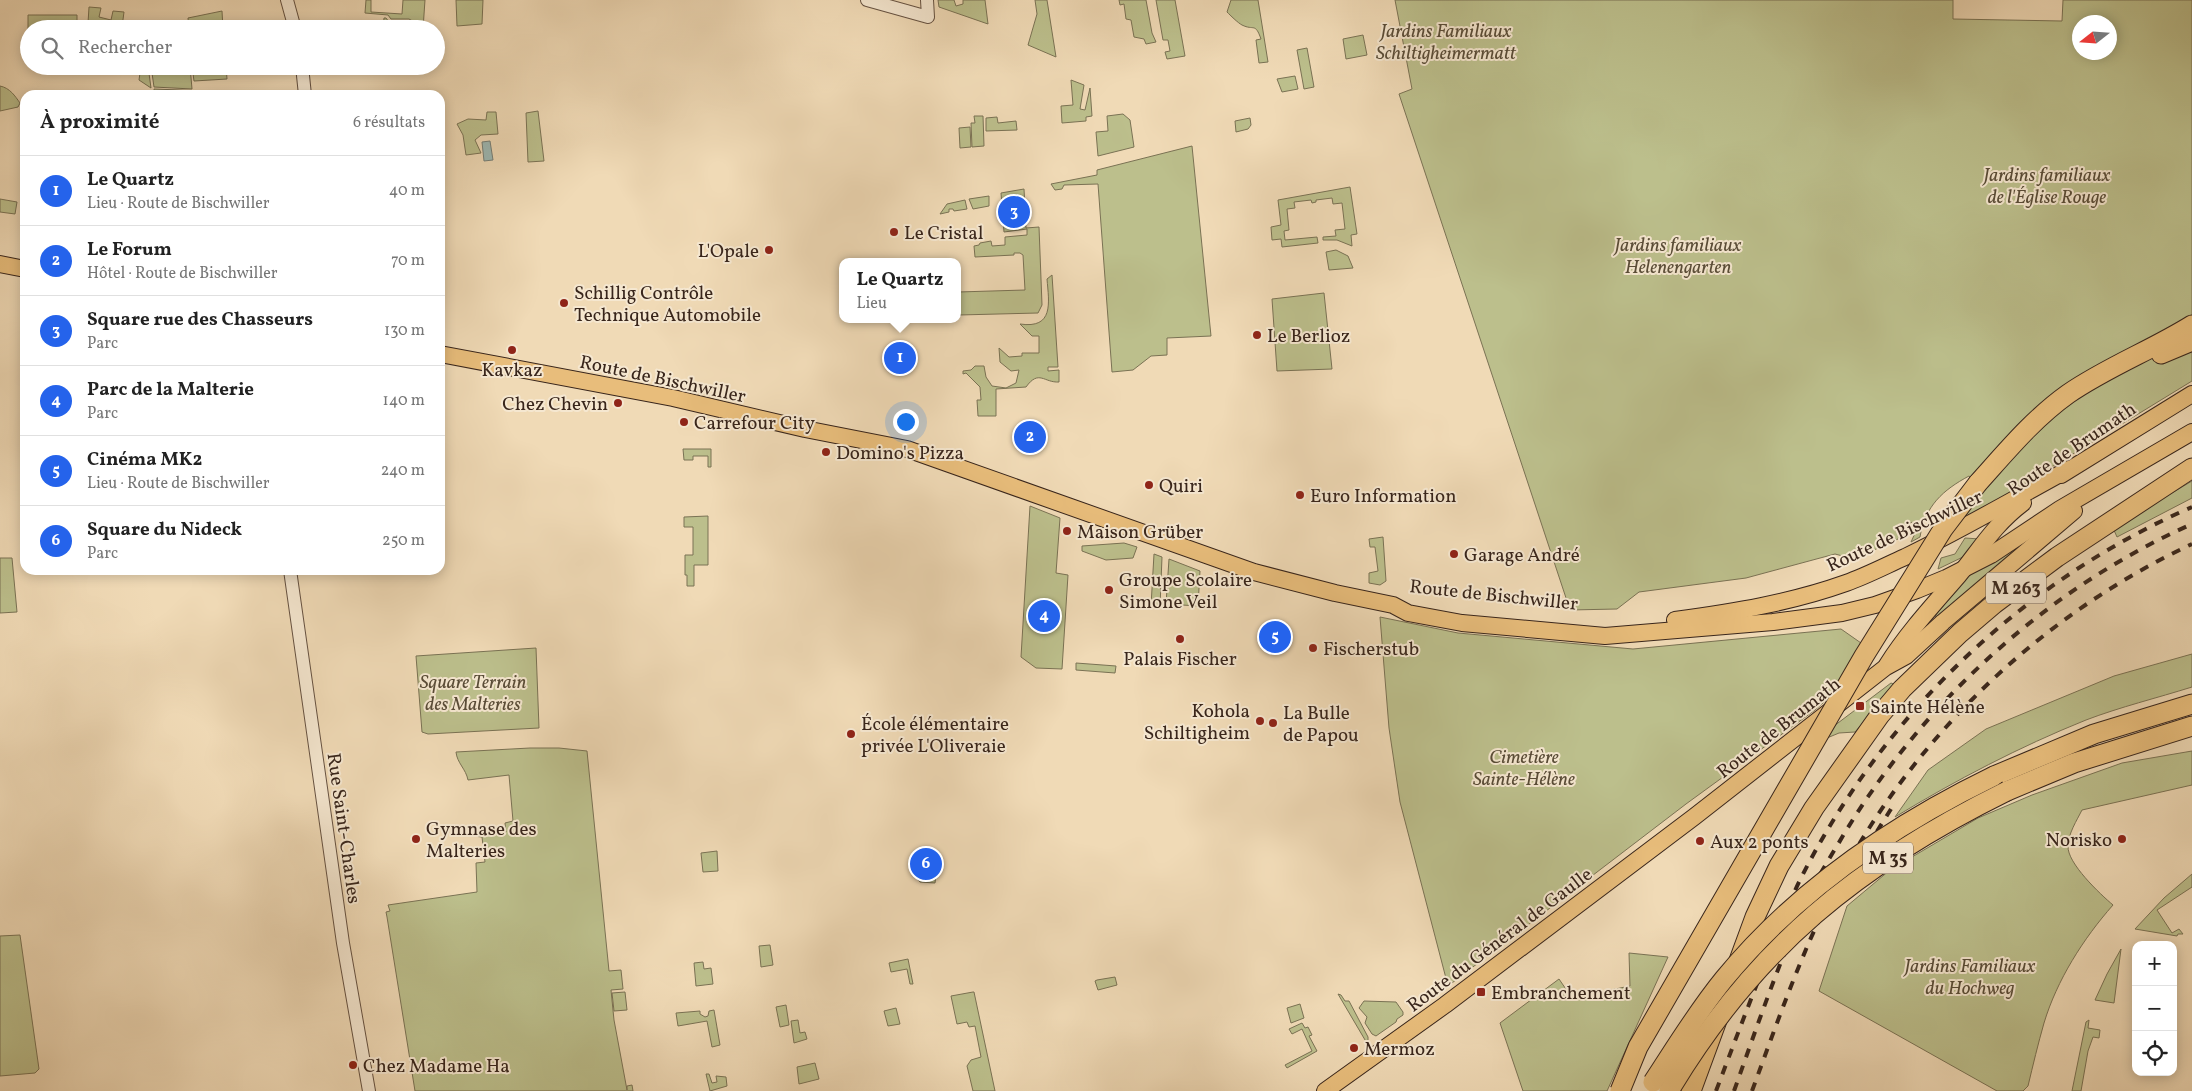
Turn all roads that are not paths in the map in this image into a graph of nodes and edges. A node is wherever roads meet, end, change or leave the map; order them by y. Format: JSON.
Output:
{"nodes":[{"id":1,"x":287,"y":0,"type":"edge"},
{"id":2,"x":867,"y":0,"type":"edge"},
{"id":3,"x":927,"y":0,"type":"edge"},
{"id":4,"x":293,"y":20,"type":"edge"},
{"id":5,"x":303,"y":75,"type":"edge"},
{"id":6,"x":304,"y":90,"type":"edge"},
{"id":7,"x":0,"y":264,"type":"edge"},
{"id":8,"x":20,"y":269,"type":"edge"},
{"id":9,"x":2192,"y":325,"type":"edge"},
{"id":10,"x":2192,"y":341,"type":"edge"},
{"id":11,"x":445,"y":355,"type":"edge"},
{"id":12,"x":2192,"y":394,"type":"edge"},
{"id":13,"x":2192,"y":432,"type":"edge"},
{"id":14,"x":1992,"y":468,"type":"junction"},
{"id":15,"x":2192,"y":468,"type":"edge"},
{"id":16,"x":2069,"y":469,"type":"junction"},
{"id":17,"x":2125,"y":471,"type":"junction"},
{"id":18,"x":1963,"y":570,"type":"junction"},
{"id":19,"x":291,"y":575,"type":"edge"},
{"id":20,"x":1917,"y":590,"type":"junction"},
{"id":21,"x":1392,"y":605,"type":"junction"},
{"id":22,"x":1932,"y":607,"type":"junction"},
{"id":23,"x":1886,"y":667,"type":"junction"},
{"id":24,"x":2192,"y":704,"type":"edge"},
{"id":25,"x":2191,"y":727,"type":"edge"},
{"id":26,"x":1694,"y":817,"type":"joint"},
{"id":27,"x":1657,"y":1088,"type":"edge"},
{"id":28,"x":369,"y":1091,"type":"edge"},
{"id":29,"x":1326,"y":1091,"type":"edge"},
{"id":30,"x":1620,"y":1091,"type":"edge"},
{"id":31,"x":1691,"y":1091,"type":"edge"}],
"edges":[{"from":1,"to":4,"type":"street"},
{"from":2,"to":3,"type":"street"},
{"from":5,"to":6,"type":"street"},
{"from":7,"to":8,"type":"main road"},
{"from":9,"to":14,"type":"highway"},
{"from":10,"to":14,"type":"highway"},
{"from":11,"to":21,"type":"main road","name":"Route de Bischwiller"},
{"from":12,"to":16,"type":"main road","name":"Route de Brumath","number":"M 263"},
{"from":13,"to":17,"type":"main road","name":"Route de Brumath","number":"M 263"},
{"from":14,"to":30,"type":"highway","bridge":true},
{"from":15,"to":31,"type":"highway","number":"M 263"},
{"from":16,"to":18,"type":"main road","name":"Route de Brumath","number":"M 263"},
{"from":16,"to":21,"type":"main road","name":"Route de Bischwiller"},
{"from":17,"to":18,"type":"main road","name":"Route de Brumath","number":"M 263"},
{"from":17,"to":23,"type":"main road","name":"Route de Brumath","number":"M 263"},
{"from":18,"to":20,"type":"main road","name":"Route de Bischwiller"},
{"from":18,"to":22,"type":"main road","name":"Route de Brumath","number":"M 263"},
{"from":19,"to":28,"type":"street","name":"Rue Saint-Charles"},
{"from":20,"to":21,"type":"main road","name":"Route de Bischwiller"},
{"from":20,"to":22,"type":"main road"},
{"from":22,"to":23,"type":"main road","name":"Route de Brumath","number":"M 263"},
{"from":23,"to":26,"type":"main road","name":"Route de Brumath","number":"M 263"},
{"from":24,"to":27,"type":"highway","number":"M 35","bridge":true},
{"from":25,"to":27,"type":"highway","number":"M 35","bridge":true},
{"from":26,"to":29,"type":"main road","name":"Route du Général de Gaulle","number":"M 263"}]}
